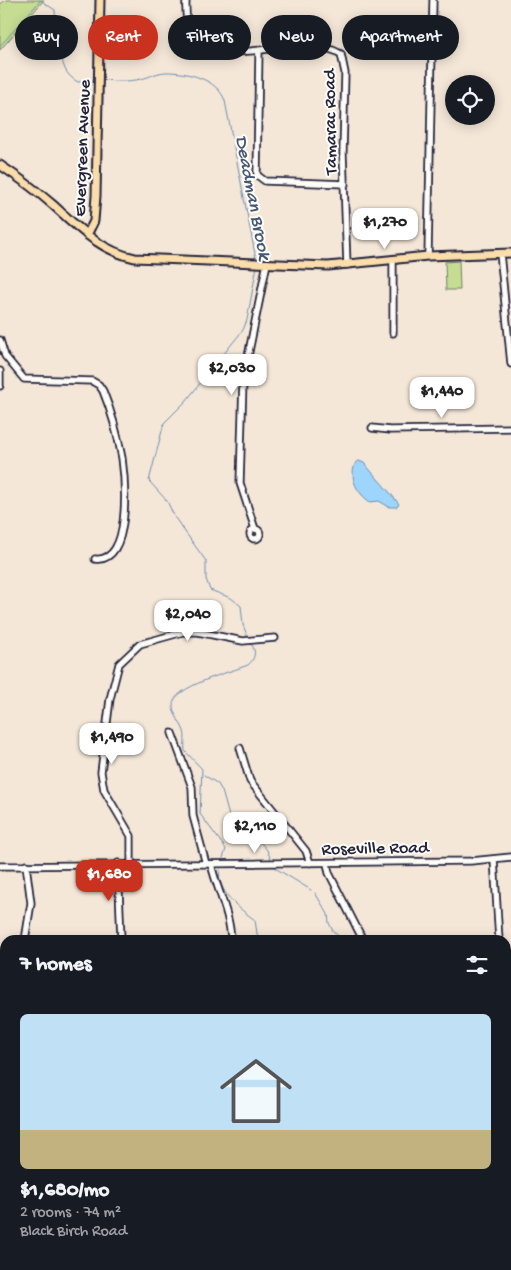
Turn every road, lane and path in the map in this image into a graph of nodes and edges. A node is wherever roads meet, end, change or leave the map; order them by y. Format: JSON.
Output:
{"nodes":[{"id":1,"x":100,"y":0,"type":"edge"},
{"id":2,"x":186,"y":0,"type":"edge"},
{"id":3,"x":433,"y":0,"type":"edge"},
{"id":4,"x":259,"y":50,"type":"junction"},
{"id":5,"x":0,"y":164,"type":"edge"},
{"id":6,"x":345,"y":184,"type":"junction"},
{"id":7,"x":87,"y":236,"type":"junction"},
{"id":8,"x":511,"y":252,"type":"edge"},
{"id":9,"x":500,"y":253,"type":"junction"},
{"id":10,"x":428,"y":256,"type":"junction"},
{"id":11,"x":392,"y":260,"type":"junction"},
{"id":12,"x":261,"y":263,"type":"junction"},
{"id":13,"x":347,"y":265,"type":"junction"},
{"id":14,"x":394,"y":333,"type":"dead end"},
{"id":15,"x":0,"y":340,"type":"edge"},
{"id":16,"x":511,"y":364,"type":"edge"},
{"id":17,"x":0,"y":371,"type":"edge"},
{"id":18,"x":0,"y":386,"type":"edge"},
{"id":19,"x":372,"y":428,"type":"dead end"},
{"id":20,"x":511,"y":428,"type":"edge"},
{"id":21,"x":254,"y":529,"type":"dead end"},
{"id":22,"x":96,"y":559,"type":"dead end"},
{"id":23,"x":275,"y":638,"type":"dead end"},
{"id":24,"x":172,"y":733,"type":"dead end"},
{"id":25,"x":240,"y":748,"type":"dead end"},
{"id":26,"x":511,"y":857,"type":"edge"},
{"id":27,"x":494,"y":859,"type":"junction"},
{"id":28,"x":118,"y":863,"type":"junction"},
{"id":29,"x":131,"y":863,"type":"junction"},
{"id":30,"x":310,"y":863,"type":"junction"},
{"id":31,"x":327,"y":863,"type":"junction"},
{"id":32,"x":209,"y":864,"type":"junction"},
{"id":33,"x":26,"y":865,"type":"junction"},
{"id":34,"x":0,"y":866,"type":"edge"},
{"id":35,"x":26,"y":935,"type":"edge"},
{"id":36,"x":121,"y":935,"type":"edge"},
{"id":37,"x":230,"y":935,"type":"edge"},
{"id":38,"x":360,"y":935,"type":"edge"},
{"id":39,"x":499,"y":935,"type":"edge"}],
"edges":[{"from":1,"to":7,"type":"main road","name":"Evergreen Avenue"},
{"from":2,"to":4,"type":"street","name":"Tamarac Road"},
{"from":3,"to":10,"type":"street"},
{"from":4,"to":6,"type":"street","name":"Tamarac Road"},
{"from":4,"to":6,"type":"street"},
{"from":5,"to":7,"type":"main road"},
{"from":6,"to":13,"type":"street","name":"Tamarac Road"},
{"from":7,"to":12,"type":"main road"},
{"from":8,"to":9,"type":"main road"},
{"from":9,"to":10,"type":"main road"},
{"from":9,"to":16,"type":"street"},
{"from":10,"to":11,"type":"main road"},
{"from":11,"to":13,"type":"main road"},
{"from":11,"to":14,"type":"street"},
{"from":12,"to":13,"type":"main road"},
{"from":12,"to":21,"type":"street"},
{"from":15,"to":22,"type":"street"},
{"from":17,"to":18,"type":"street"},
{"from":19,"to":20,"type":"street"},
{"from":23,"to":29,"type":"street"},
{"from":24,"to":32,"type":"street"},
{"from":25,"to":30,"type":"street"},
{"from":26,"to":27,"type":"street","name":"Roseville Road"},
{"from":27,"to":31,"type":"street","name":"Roseville Road"},
{"from":27,"to":39,"type":"street"},
{"from":28,"to":29,"type":"street","name":"Roseville Road"},
{"from":28,"to":33,"type":"street","name":"Roseville Road"},
{"from":28,"to":36,"type":"street"},
{"from":29,"to":32,"type":"street","name":"Roseville Road"},
{"from":30,"to":31,"type":"street","name":"Roseville Road"},
{"from":30,"to":32,"type":"street","name":"Roseville Road"},
{"from":31,"to":38,"type":"street"},
{"from":32,"to":37,"type":"street"},
{"from":33,"to":34,"type":"street","name":"Roseville Road"},
{"from":33,"to":35,"type":"street"}]}
